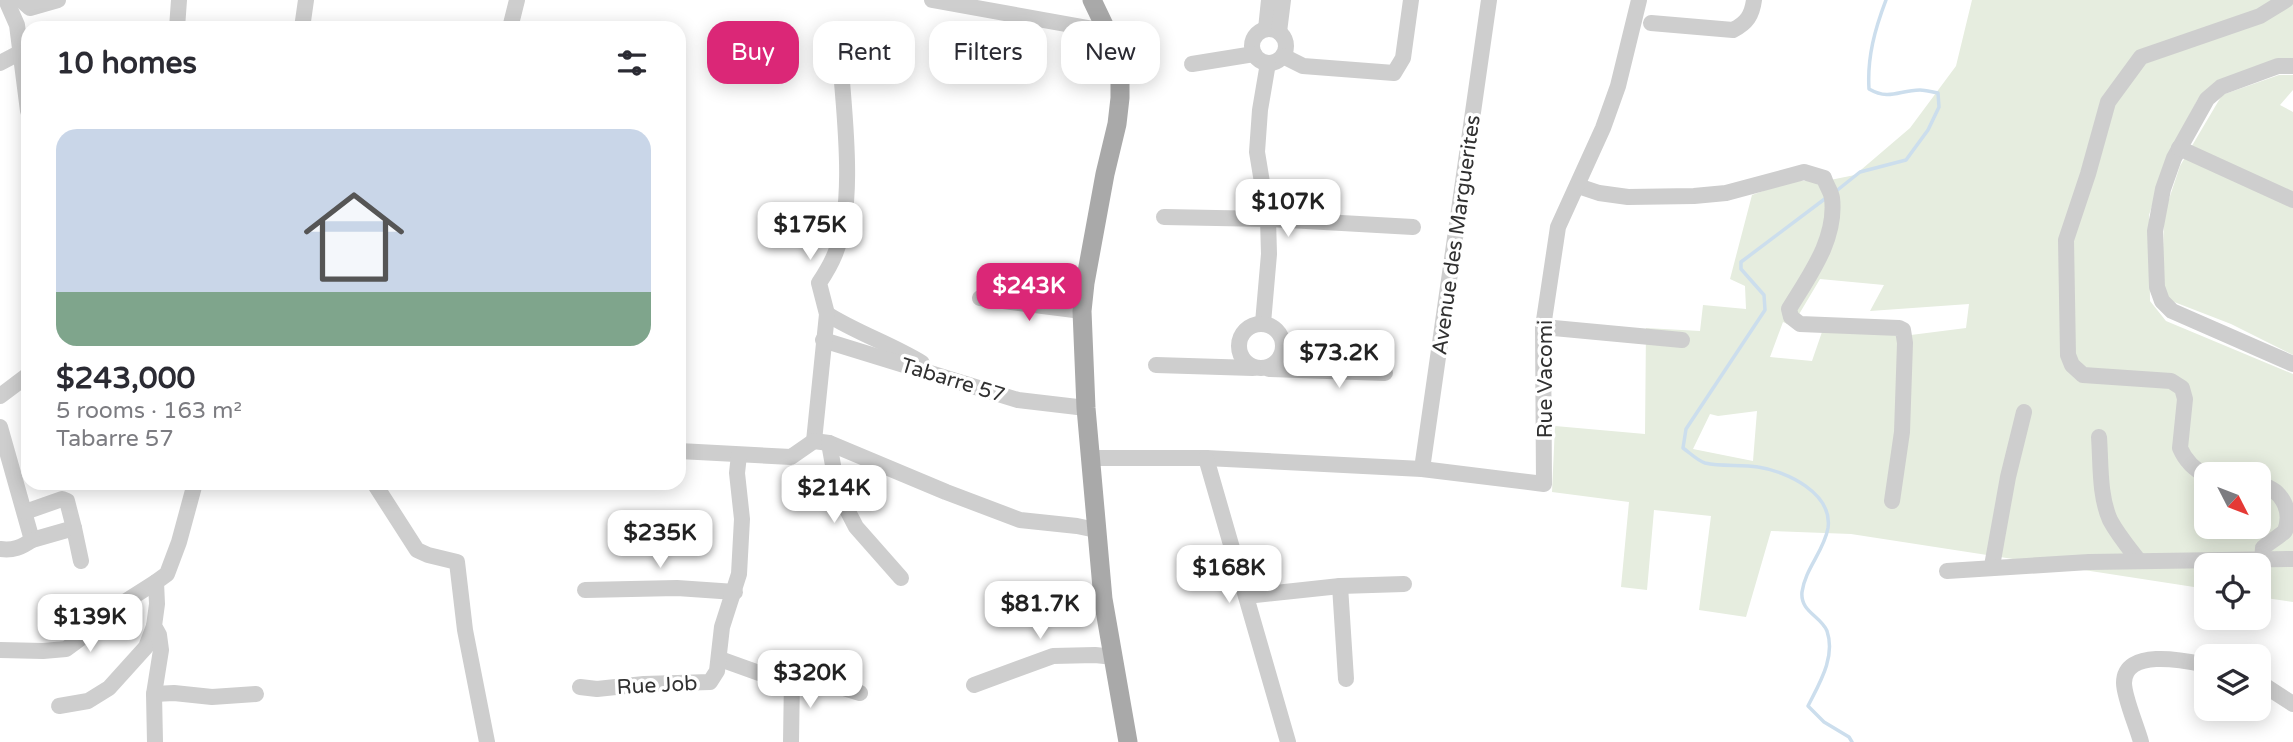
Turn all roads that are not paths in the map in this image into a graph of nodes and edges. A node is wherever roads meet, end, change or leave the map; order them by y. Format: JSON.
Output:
{"nodes":[{"id":1,"x":6,"y":0,"type":"edge"},
{"id":2,"x":21,"y":0,"type":"edge"},
{"id":3,"x":58,"y":0,"type":"edge"},
{"id":4,"x":179,"y":0,"type":"edge"},
{"id":5,"x":306,"y":0,"type":"edge"},
{"id":6,"x":517,"y":0,"type":"edge"},
{"id":7,"x":932,"y":0,"type":"edge"},
{"id":8,"x":1092,"y":0,"type":"edge"},
{"id":9,"x":1269,"y":0,"type":"edge"},
{"id":10,"x":1283,"y":0,"type":"edge"},
{"id":11,"x":1411,"y":0,"type":"edge"},
{"id":12,"x":1489,"y":0,"type":"edge"},
{"id":13,"x":1639,"y":0,"type":"edge"},
{"id":14,"x":1754,"y":0,"type":"edge"},
{"id":15,"x":2286,"y":0,"type":"edge"},
{"id":16,"x":178,"y":21,"type":"edge"},
{"id":17,"x":303,"y":21,"type":"edge"},
{"id":18,"x":512,"y":21,"type":"edge"},
{"id":19,"x":1101,"y":21,"type":"edge"},
{"id":20,"x":1061,"y":23,"type":"edge"},
{"id":21,"x":1651,"y":23,"type":"dead end"},
{"id":22,"x":1273,"y":31,"type":"junction"},
{"id":23,"x":19,"y":53,"type":"junction"},
{"id":24,"x":1283,"y":56,"type":"junction"},
{"id":25,"x":1261,"y":59,"type":"junction"},
{"id":26,"x":0,"y":63,"type":"edge"},
{"id":27,"x":1192,"y":64,"type":"dead end"},
{"id":28,"x":21,"y":66,"type":"edge"},
{"id":29,"x":2293,"y":66,"type":"edge"},
{"id":30,"x":842,"y":84,"type":"edge"},
{"id":31,"x":1120,"y":84,"type":"edge"},
{"id":32,"x":2179,"y":148,"type":"junction"},
{"id":33,"x":1578,"y":186,"type":"junction"},
{"id":34,"x":2293,"y":200,"type":"edge"},
{"id":35,"x":1164,"y":217,"type":"dead end"},
{"id":36,"x":1268,"y":219,"type":"junction"},
{"id":37,"x":1413,"y":227,"type":"dead end"},
{"id":38,"x":980,"y":298,"type":"dead end"},
{"id":39,"x":1082,"y":311,"type":"junction"},
{"id":40,"x":827,"y":314,"type":"junction"},
{"id":41,"x":1263,"y":323,"type":"junction"},
{"id":42,"x":1543,"y":327,"type":"junction"},
{"id":43,"x":823,"y":340,"type":"junction"},
{"id":44,"x":1682,"y":340,"type":"dead end"},
{"id":45,"x":1239,"y":347,"type":"junction"},
{"id":46,"x":1283,"y":350,"type":"junction"},
{"id":47,"x":2293,"y":364,"type":"edge"},
{"id":48,"x":1157,"y":365,"type":"dead end"},
{"id":49,"x":1226,"y":367,"type":"junction"},
{"id":50,"x":1261,"y":369,"type":"junction"},
{"id":51,"x":1294,"y":370,"type":"junction"},
{"id":52,"x":1385,"y":373,"type":"dead end"},
{"id":53,"x":939,"y":374,"type":"junction"},
{"id":54,"x":21,"y":380,"type":"edge"},
{"id":55,"x":0,"y":396,"type":"edge"},
{"id":56,"x":1086,"y":408,"type":"junction"},
{"id":57,"x":2024,"y":412,"type":"dead end"},
{"id":58,"x":0,"y":427,"type":"edge"},
{"id":59,"x":2099,"y":437,"type":"dead end"},
{"id":60,"x":822,"y":442,"type":"junction"},
{"id":61,"x":686,"y":451,"type":"edge"},
{"id":62,"x":739,"y":455,"type":"junction"},
{"id":63,"x":1091,"y":458,"type":"junction"},
{"id":64,"x":1206,"y":458,"type":"junction"},
{"id":65,"x":5,"y":460,"type":"edge"},
{"id":66,"x":2194,"y":466,"type":"edge"},
{"id":67,"x":1422,"y":469,"type":"junction"},
{"id":68,"x":2272,"y":487,"type":"edge"},
{"id":69,"x":193,"y":490,"type":"edge"},
{"id":70,"x":378,"y":490,"type":"edge"},
{"id":71,"x":1892,"y":501,"type":"dead end"},
{"id":72,"x":24,"y":512,"type":"junction"},
{"id":73,"x":74,"y":528,"type":"junction"},
{"id":74,"x":1096,"y":530,"type":"junction"},
{"id":75,"x":32,"y":540,"type":"junction"},
{"id":76,"x":0,"y":550,"type":"edge"},
{"id":77,"x":2263,"y":553,"type":"edge"},
{"id":78,"x":2293,"y":559,"type":"edge"},
{"id":79,"x":2271,"y":560,"type":"edge"},
{"id":80,"x":81,"y":561,"type":"dead end"},
{"id":81,"x":2139,"y":561,"type":"junction"},
{"id":82,"x":2194,"y":561,"type":"edge"},
{"id":83,"x":1992,"y":566,"type":"junction"},
{"id":84,"x":1947,"y":571,"type":"dead end"},
{"id":85,"x":901,"y":578,"type":"dead end"},
{"id":86,"x":156,"y":582,"type":"junction"},
{"id":87,"x":1404,"y":584,"type":"dead end"},
{"id":88,"x":1340,"y":586,"type":"junction"},
{"id":89,"x":584,"y":590,"type":"dead end"},
{"id":90,"x":735,"y":592,"type":"junction"},
{"id":91,"x":1246,"y":597,"type":"junction"},
{"id":92,"x":154,"y":626,"type":"junction"},
{"id":93,"x":0,"y":650,"type":"edge"},
{"id":94,"x":1114,"y":657,"type":"junction"},
{"id":95,"x":719,"y":659,"type":"junction"},
{"id":96,"x":2194,"y":663,"type":"edge"},
{"id":97,"x":792,"y":677,"type":"junction"},
{"id":98,"x":1346,"y":679,"type":"dead end"},
{"id":99,"x":974,"y":685,"type":"dead end"},
{"id":100,"x":580,"y":687,"type":"dead end"},
{"id":101,"x":2271,"y":690,"type":"edge"},
{"id":102,"x":860,"y":693,"type":"dead end"},
{"id":103,"x":154,"y":694,"type":"junction"},
{"id":104,"x":256,"y":694,"type":"dead end"},
{"id":105,"x":2293,"y":704,"type":"edge"},
{"id":106,"x":59,"y":706,"type":"dead end"},
{"id":107,"x":155,"y":742,"type":"edge"},
{"id":108,"x":486,"y":742,"type":"edge"},
{"id":109,"x":791,"y":742,"type":"edge"},
{"id":110,"x":1128,"y":742,"type":"edge"},
{"id":111,"x":1287,"y":742,"type":"edge"},
{"id":112,"x":2141,"y":742,"type":"edge"}],
"edges":[{"from":1,"to":23,"type":"street"},
{"from":2,"to":3,"type":"street"},
{"from":4,"to":16,"type":"street"},
{"from":5,"to":17,"type":"street"},
{"from":6,"to":18,"type":"street"},
{"from":7,"to":20,"type":"street"},
{"from":8,"to":19,"type":"main road"},
{"from":9,"to":22,"type":"street"},
{"from":10,"to":22,"type":"street"},
{"from":11,"to":24,"type":"street"},
{"from":12,"to":67,"type":"street","name":"Avenue des Marguerites"},
{"from":13,"to":33,"type":"street","name":"Rue Vacomi"},
{"from":14,"to":21,"type":"street"},
{"from":15,"to":66,"type":"street"},
{"from":22,"to":24,"type":"street"},
{"from":22,"to":25,"type":"street"},
{"from":23,"to":26,"type":"street"},
{"from":23,"to":28,"type":"street"},
{"from":24,"to":25,"type":"street"},
{"from":25,"to":27,"type":"street"},
{"from":25,"to":36,"type":"street"},
{"from":29,"to":32,"type":"street"},
{"from":30,"to":40,"type":"street"},
{"from":31,"to":39,"type":"main road"},
{"from":32,"to":34,"type":"street"},
{"from":32,"to":47,"type":"street"},
{"from":33,"to":42,"type":"street","name":"Rue Vacomi"},
{"from":33,"to":71,"type":"street"},
{"from":35,"to":36,"type":"street"},
{"from":36,"to":37,"type":"street"},
{"from":36,"to":41,"type":"street"},
{"from":38,"to":39,"type":"street"},
{"from":39,"to":56,"type":"main road"},
{"from":40,"to":43,"type":"street"},
{"from":40,"to":53,"type":"street"},
{"from":41,"to":45,"type":"street"},
{"from":41,"to":46,"type":"street"},
{"from":42,"to":44,"type":"street"},
{"from":42,"to":67,"type":"street","name":"Rue Vacomi"},
{"from":43,"to":53,"type":"street","name":"Tabarre 57"},
{"from":43,"to":60,"type":"street"},
{"from":45,"to":49,"type":"street"},
{"from":45,"to":50,"type":"street"},
{"from":46,"to":50,"type":"street"},
{"from":46,"to":51,"type":"street"},
{"from":48,"to":49,"type":"street"},
{"from":49,"to":50,"type":"street"},
{"from":50,"to":51,"type":"street"},
{"from":51,"to":52,"type":"street"},
{"from":53,"to":56,"type":"street","name":"Tabarre 57"},
{"from":54,"to":55,"type":"street"},
{"from":56,"to":63,"type":"main road"},
{"from":57,"to":83,"type":"street"},
{"from":58,"to":65,"type":"street"},
{"from":59,"to":81,"type":"street"},
{"from":60,"to":62,"type":"street"},
{"from":60,"to":74,"type":"street"},
{"from":60,"to":85,"type":"street"},
{"from":61,"to":62,"type":"street"},
{"from":62,"to":90,"type":"street","name":"Rue Job"},
{"from":63,"to":64,"type":"street"},
{"from":63,"to":74,"type":"main road"},
{"from":64,"to":67,"type":"street"},
{"from":64,"to":91,"type":"street"},
{"from":65,"to":72,"type":"street"},
{"from":68,"to":77,"type":"street"},
{"from":69,"to":86,"type":"street"},
{"from":70,"to":108,"type":"street"},
{"from":72,"to":73,"type":"street"},
{"from":72,"to":75,"type":"street"},
{"from":73,"to":75,"type":"street"},
{"from":73,"to":80,"type":"street"},
{"from":74,"to":94,"type":"main road"},
{"from":75,"to":76,"type":"street"},
{"from":78,"to":79,"type":"street"},
{"from":81,"to":82,"type":"street"},
{"from":81,"to":83,"type":"street"},
{"from":83,"to":84,"type":"street"},
{"from":86,"to":92,"type":"street"},
{"from":86,"to":93,"type":"street"},
{"from":87,"to":88,"type":"street"},
{"from":88,"to":91,"type":"street"},
{"from":88,"to":98,"type":"street"},
{"from":89,"to":90,"type":"street"},
{"from":90,"to":95,"type":"street","name":"Rue Job"},
{"from":91,"to":111,"type":"street"},
{"from":92,"to":103,"type":"street"},
{"from":92,"to":106,"type":"street"},
{"from":94,"to":99,"type":"street"},
{"from":94,"to":110,"type":"main road"},
{"from":95,"to":97,"type":"street"},
{"from":95,"to":100,"type":"street","name":"Rue Job"},
{"from":96,"to":112,"type":"street"},
{"from":97,"to":102,"type":"street"},
{"from":97,"to":109,"type":"street"},
{"from":101,"to":105,"type":"street"},
{"from":103,"to":104,"type":"street"},
{"from":103,"to":107,"type":"street"}]}
